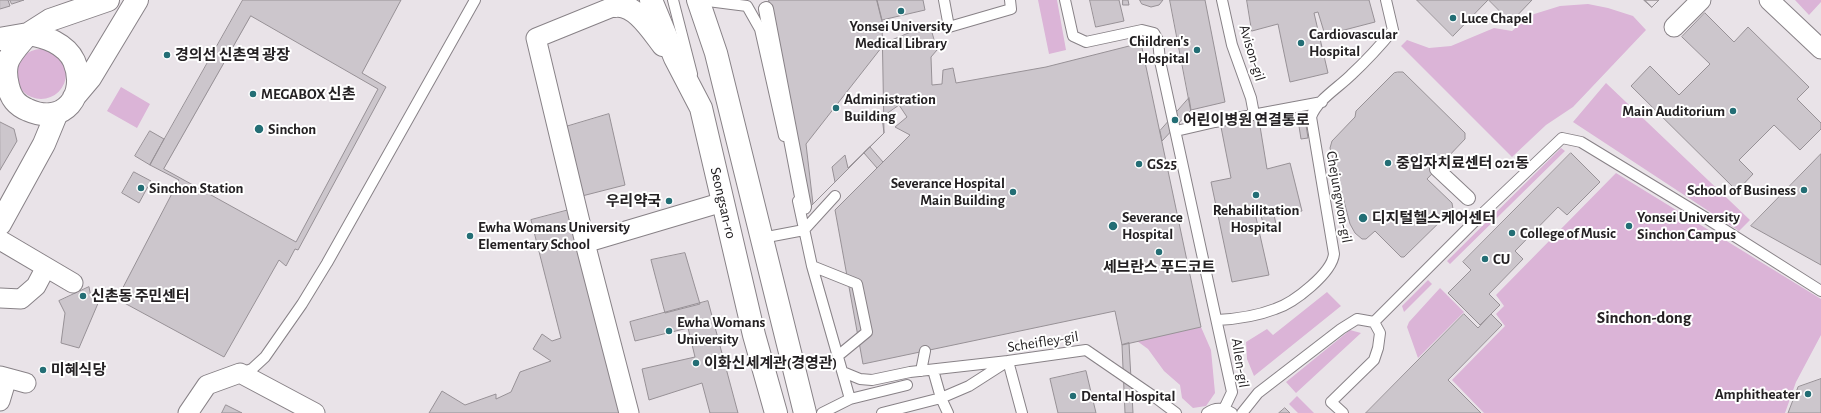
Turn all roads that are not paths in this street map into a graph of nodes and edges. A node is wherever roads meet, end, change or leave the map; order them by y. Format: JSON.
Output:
{"nodes":[{"id":1,"x":108,"y":0,"type":"edge"},
{"id":2,"x":138,"y":0,"type":"edge"},
{"id":3,"x":475,"y":0,"type":"edge"},
{"id":4,"x":651,"y":0,"type":"edge"},
{"id":5,"x":673,"y":0,"type":"edge"},
{"id":6,"x":699,"y":0,"type":"edge"},
{"id":7,"x":944,"y":0,"type":"edge"},
{"id":8,"x":1010,"y":0,"type":"edge"},
{"id":9,"x":1065,"y":0,"type":"edge"},
{"id":10,"x":1222,"y":0,"type":"edge"},
{"id":11,"x":1386,"y":0,"type":"edge"},
{"id":12,"x":1701,"y":0,"type":"edge"},
{"id":13,"x":1769,"y":0,"type":"edge"},
{"id":14,"x":747,"y":2,"type":"edge"},
{"id":15,"x":617,"y":3,"type":"edge"},
{"id":16,"x":766,"y":9,"type":"dead end"},
{"id":17,"x":1674,"y":27,"type":"dead end"},
{"id":18,"x":28,"y":34,"type":"junction"},
{"id":19,"x":0,"y":38,"type":"edge"},
{"id":20,"x":1821,"y":49,"type":"edge"},
{"id":21,"x":675,"y":58,"type":"junction"},
{"id":22,"x":74,"y":97,"type":"junction"},
{"id":23,"x":7,"y":98,"type":"edge"},
{"id":24,"x":1322,"y":102,"type":"junction"},
{"id":25,"x":701,"y":108,"type":"junction"},
{"id":26,"x":1254,"y":114,"type":"junction"},
{"id":27,"x":56,"y":115,"type":"junction"},
{"id":28,"x":1176,"y":131,"type":"junction"},
{"id":29,"x":1437,"y":169,"type":"dead end"},
{"id":30,"x":835,"y":196,"type":"dead end"},
{"id":31,"x":1468,"y":198,"type":"dead end"},
{"id":32,"x":723,"y":202,"type":"junction"},
{"id":33,"x":804,"y":207,"type":"dead end"},
{"id":34,"x":0,"y":224,"type":"edge"},
{"id":35,"x":804,"y":230,"type":"junction"},
{"id":36,"x":762,"y":238,"type":"junction"},
{"id":37,"x":0,"y":240,"type":"edge"},
{"id":38,"x":584,"y":243,"type":"junction"},
{"id":39,"x":812,"y":266,"type":"junction"},
{"id":40,"x":46,"y":269,"type":"junction"},
{"id":41,"x":73,"y":283,"type":"dead end"},
{"id":42,"x":1821,"y":291,"type":"edge"},
{"id":43,"x":0,"y":298,"type":"edge"},
{"id":44,"x":1217,"y":320,"type":"junction"},
{"id":45,"x":1374,"y":322,"type":"junction"},
{"id":46,"x":926,"y":350,"type":"dead end"},
{"id":47,"x":839,"y":355,"type":"junction"},
{"id":48,"x":1008,"y":361,"type":"junction"},
{"id":49,"x":934,"y":370,"type":"junction"},
{"id":50,"x":921,"y":371,"type":"junction"},
{"id":51,"x":843,"y":372,"type":"junction"},
{"id":52,"x":240,"y":373,"type":"junction"},
{"id":53,"x":4,"y":377,"type":"edge"},
{"id":54,"x":26,"y":383,"type":"dead end"},
{"id":55,"x":907,"y":385,"type":"dead end"},
{"id":56,"x":941,"y":398,"type":"junction"},
{"id":57,"x":1156,"y":398,"type":"junction"},
{"id":58,"x":850,"y":399,"type":"junction"},
{"id":59,"x":0,"y":401,"type":"edge"},
{"id":60,"x":1228,"y":411,"type":"edge"},
{"id":61,"x":188,"y":413,"type":"edge"},
{"id":62,"x":315,"y":413,"type":"edge"},
{"id":63,"x":629,"y":413,"type":"edge"},
{"id":64,"x":776,"y":413,"type":"edge"},
{"id":65,"x":805,"y":413,"type":"edge"},
{"id":66,"x":822,"y":413,"type":"edge"},
{"id":67,"x":882,"y":413,"type":"edge"},
{"id":68,"x":948,"y":413,"type":"edge"},
{"id":69,"x":1022,"y":413,"type":"edge"},
{"id":70,"x":1167,"y":413,"type":"edge"},
{"id":71,"x":1176,"y":413,"type":"edge"},
{"id":72,"x":1207,"y":413,"type":"edge"},
{"id":73,"x":1242,"y":413,"type":"edge"},
{"id":74,"x":1343,"y":413,"type":"edge"}],
"edges":[{"from":1,"to":18,"type":"main road"},
{"from":2,"to":22,"type":"main road"},
{"from":3,"to":52,"type":"lane"},
{"from":4,"to":21,"type":"main road","name":"Seongsan-ro"},
{"from":5,"to":25,"type":"lane"},
{"from":6,"to":14,"type":"lane"},
{"from":6,"to":36,"type":"main road","name":"Seongsan-ro"},
{"from":7,"to":8,"type":"lane"},
{"from":9,"to":28,"type":"lane","name":"Allen-gil"},
{"from":10,"to":26,"type":"lane","name":"Avison-gil"},
{"from":11,"to":24,"type":"lane"},
{"from":12,"to":17,"type":"street"},
{"from":13,"to":20,"type":"street"},
{"from":14,"to":35,"type":"lane"},
{"from":15,"to":21,"type":"main road"},
{"from":15,"to":38,"type":"street"},
{"from":16,"to":33,"type":"street"},
{"from":18,"to":19,"type":"main road"},
{"from":18,"to":22,"type":"main road"},
{"from":18,"to":23,"type":"main road"},
{"from":21,"to":25,"type":"main road","name":"Seongsan-ro"},
{"from":22,"to":27,"type":"main road"},
{"from":23,"to":27,"type":"main road"},
{"from":24,"to":26,"type":"lane"},
{"from":24,"to":44,"type":"lane","name":"Chejungwon-gil"},
{"from":25,"to":32,"type":"main road","name":"Seongsan-ro"},
{"from":26,"to":28,"type":"lane"},
{"from":27,"to":34,"type":"main road"},
{"from":28,"to":44,"type":"lane","name":"Allen-gil"},
{"from":29,"to":31,"type":"street"},
{"from":30,"to":35,"type":"lane"},
{"from":32,"to":38,"type":"street"},
{"from":32,"to":64,"type":"main road","name":"Seongsan-ro"},
{"from":35,"to":36,"type":"lane"},
{"from":35,"to":39,"type":"lane"},
{"from":36,"to":65,"type":"main road","name":"Seongsan-ro"},
{"from":37,"to":40,"type":"street"},
{"from":38,"to":63,"type":"street"},
{"from":39,"to":47,"type":"lane"},
{"from":39,"to":47,"type":"lane"},
{"from":40,"to":41,"type":"street"},
{"from":40,"to":43,"type":"street"},
{"from":42,"to":45,"type":"lane"},
{"from":44,"to":60,"type":"lane","name":"Allen-gil"},
{"from":45,"to":73,"type":"lane"},
{"from":45,"to":74,"type":"lane"},
{"from":46,"to":50,"type":"lane"},
{"from":47,"to":51,"type":"lane"},
{"from":48,"to":49,"type":"lane"},
{"from":48,"to":56,"type":"lane","name":"Scheifley-gil"},
{"from":48,"to":57,"type":"lane","name":"Scheifley-gil"},
{"from":48,"to":69,"type":"lane"},
{"from":49,"to":50,"type":"lane"},
{"from":49,"to":56,"type":"lane"},
{"from":50,"to":51,"type":"lane"},
{"from":51,"to":58,"type":"lane"},
{"from":52,"to":61,"type":"street"},
{"from":52,"to":62,"type":"street"},
{"from":53,"to":54,"type":"street"},
{"from":53,"to":59,"type":"street"},
{"from":55,"to":58,"type":"lane"},
{"from":56,"to":67,"type":"lane","name":"Scheifley-gil"},
{"from":56,"to":68,"type":"lane"},
{"from":57,"to":70,"type":"lane"},
{"from":57,"to":71,"type":"lane","name":"Scheifley-gil"},
{"from":58,"to":66,"type":"lane"},
{"from":60,"to":72,"type":"lane","name":"Allen-gil"}]}
